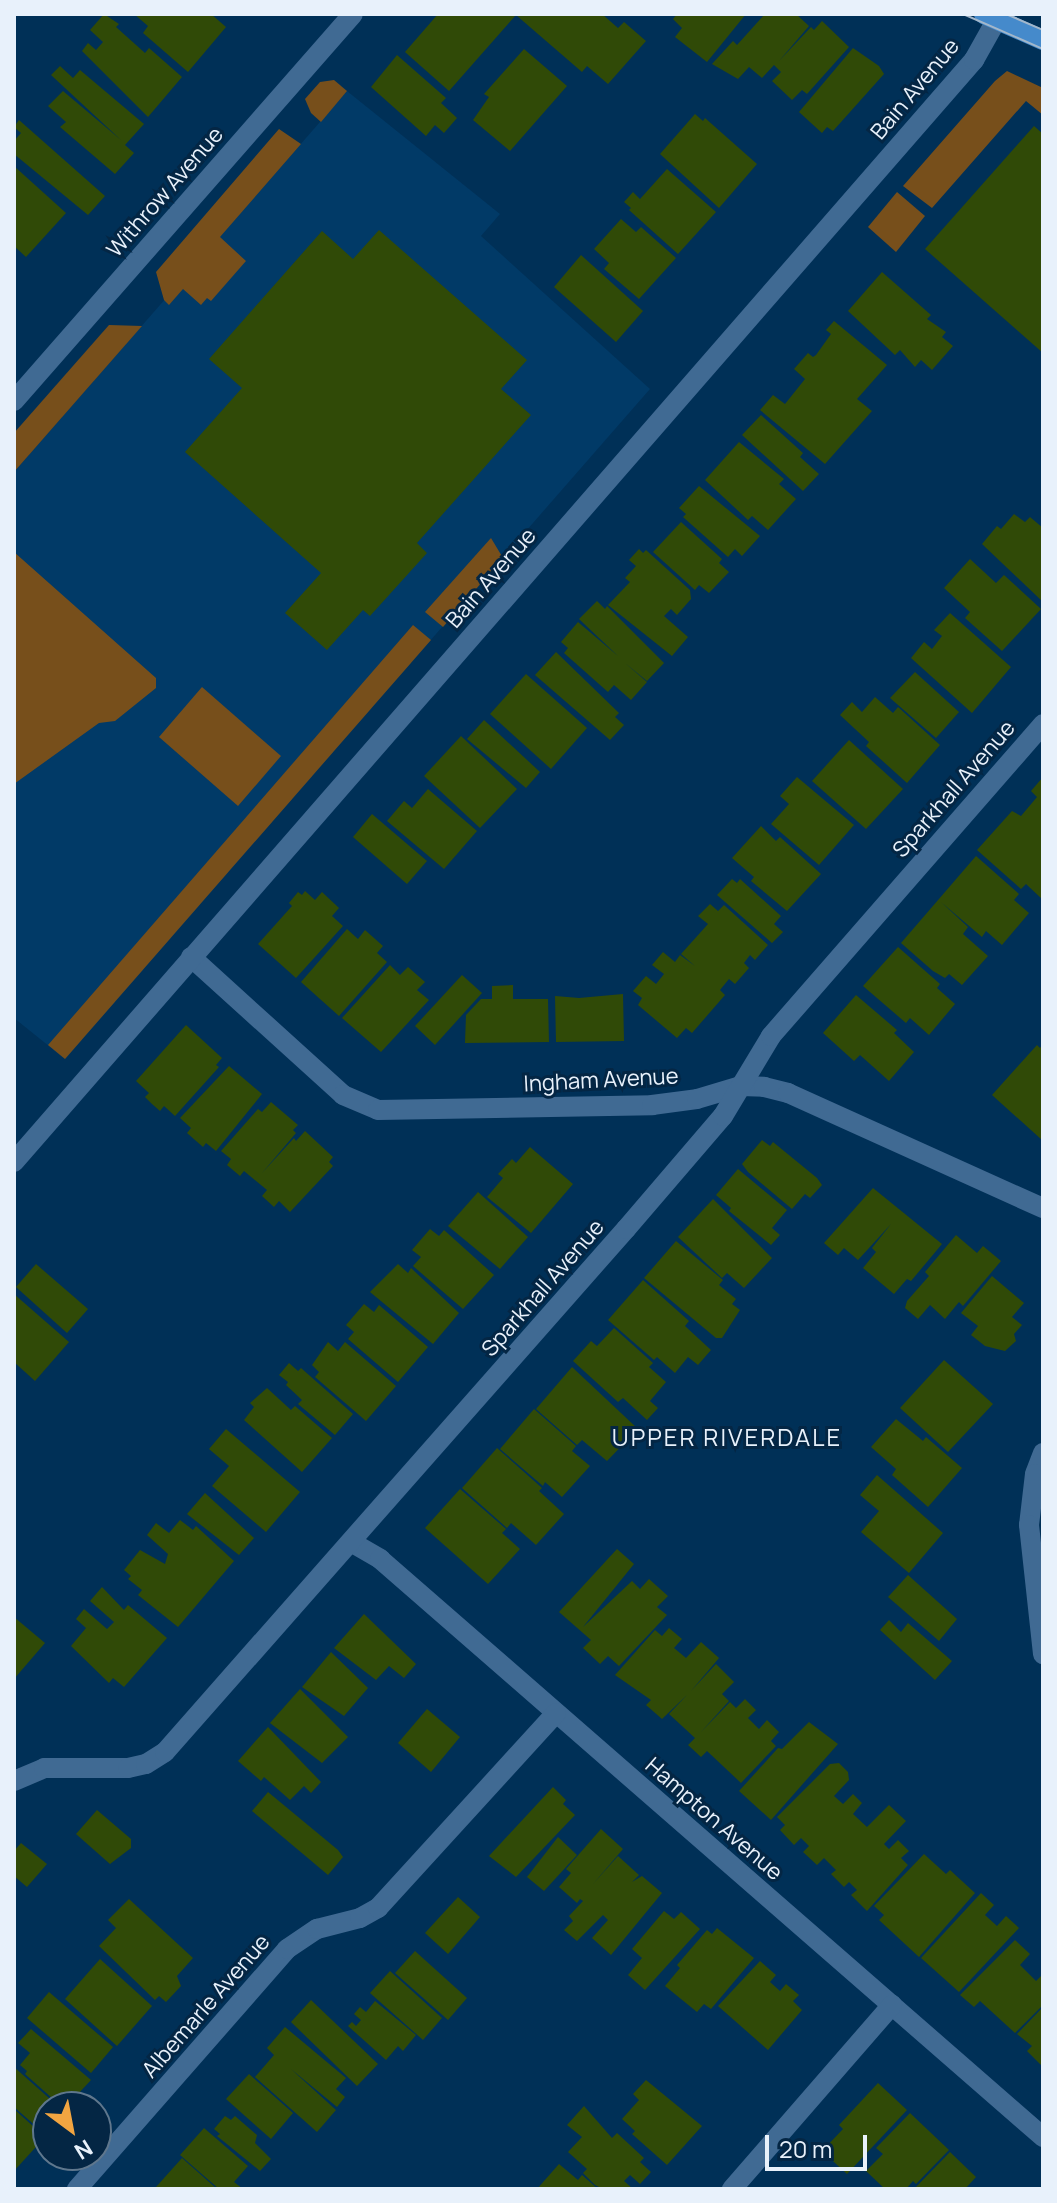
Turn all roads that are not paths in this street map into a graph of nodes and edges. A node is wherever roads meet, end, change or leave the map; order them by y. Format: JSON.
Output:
{"nodes":[{"id":1,"x":353,"y":14,"type":"edge"},
{"id":2,"x":990,"y":17,"type":"edge"},
{"id":3,"x":1043,"y":40,"type":"edge"},
{"id":4,"x":14,"y":401,"type":"edge"},
{"id":5,"x":1043,"y":724,"type":"edge"},
{"id":6,"x":191,"y":957,"type":"junction"},
{"id":7,"x":741,"y":1086,"type":"junction"},
{"id":8,"x":14,"y":1162,"type":"edge"},
{"id":9,"x":1043,"y":1208,"type":"edge"},
{"id":10,"x":1043,"y":1453,"type":"edge"},
{"id":11,"x":351,"y":1542,"type":"junction"},
{"id":12,"x":1043,"y":1654,"type":"edge"},
{"id":13,"x":556,"y":1713,"type":"junction"},
{"id":14,"x":14,"y":1781,"type":"edge"},
{"id":15,"x":892,"y":2005,"type":"junction"},
{"id":16,"x":1043,"y":2137,"type":"edge"},
{"id":17,"x":77,"y":2189,"type":"edge"},
{"id":18,"x":732,"y":2189,"type":"edge"}],
"edges":[{"from":1,"to":4,"type":"street","name":"Withrow Avenue"},
{"from":2,"to":3,"type":"main road"},
{"from":2,"to":6,"type":"street","name":"Bain Avenue"},
{"from":5,"to":7,"type":"street","name":"Sparkhall Avenue"},
{"from":6,"to":7,"type":"street","name":"Ingham Avenue"},
{"from":6,"to":8,"type":"street","name":"Bain Avenue"},
{"from":7,"to":9,"type":"street","name":"Ingham Avenue"},
{"from":7,"to":11,"type":"street","name":"Sparkhall Avenue"},
{"from":10,"to":12,"type":"street"},
{"from":11,"to":13,"type":"street","name":"Hampton Avenue"},
{"from":11,"to":14,"type":"street","name":"Sparkhall Avenue"},
{"from":13,"to":15,"type":"street","name":"Hampton Avenue"},
{"from":13,"to":17,"type":"street","name":"Albemarle Avenue"},
{"from":15,"to":16,"type":"street","name":"Hampton Avenue"},
{"from":15,"to":18,"type":"street"}]}
